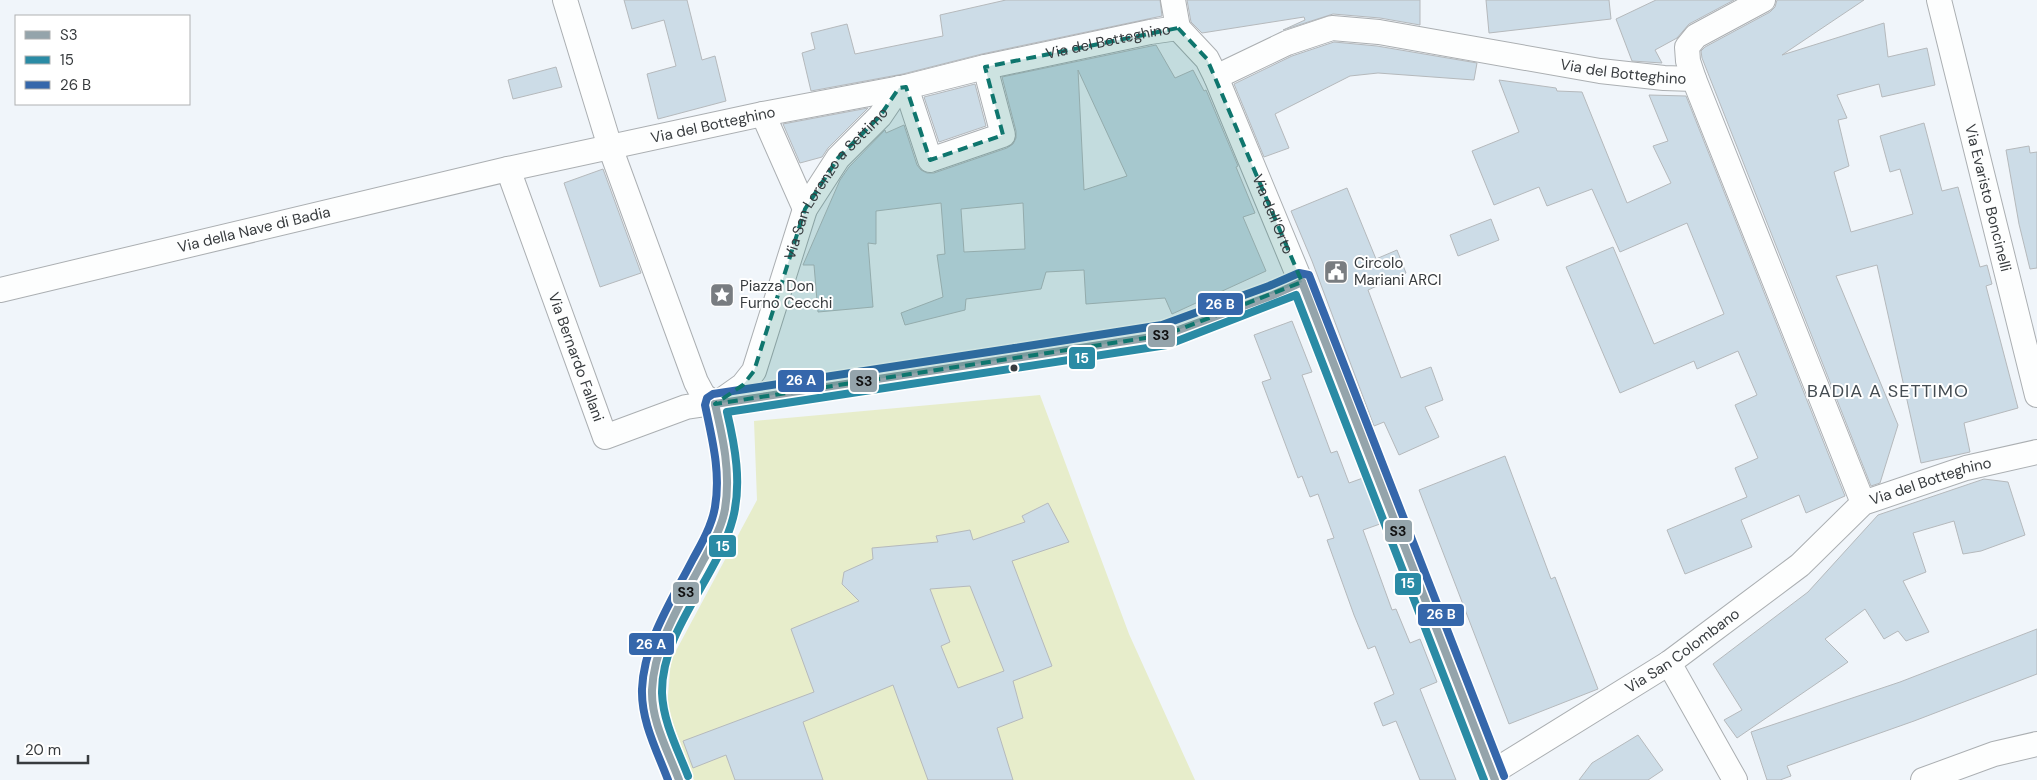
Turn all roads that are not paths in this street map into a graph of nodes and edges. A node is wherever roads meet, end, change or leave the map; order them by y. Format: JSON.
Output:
{"nodes":[{"id":1,"x":565,"y":0,"type":"edge"},
{"id":2,"x":1173,"y":0,"type":"edge"},
{"id":3,"x":1763,"y":0,"type":"edge"},
{"id":4,"x":1939,"y":0,"type":"edge"},
{"id":5,"x":1178,"y":28,"type":"junction"},
{"id":6,"x":986,"y":67,"type":"junction"},
{"id":7,"x":1216,"y":77,"type":"junction"},
{"id":8,"x":1694,"y":79,"type":"junction"},
{"id":9,"x":902,"y":87,"type":"junction"},
{"id":10,"x":763,"y":114,"type":"junction"},
{"id":11,"x":610,"y":147,"type":"junction"},
{"id":12,"x":508,"y":169,"type":"junction"},
{"id":13,"x":805,"y":209,"type":"junction"},
{"id":14,"x":1302,"y":282,"type":"junction"},
{"id":15,"x":0,"y":290,"type":"edge"},
{"id":16,"x":2037,"y":395,"type":"edge"},
{"id":17,"x":715,"y":404,"type":"junction"},
{"id":18,"x":2037,"y":452,"type":"edge"},
{"id":19,"x":1863,"y":503,"type":"junction"},
{"id":20,"x":1669,"y":663,"type":"junction"},
{"id":21,"x":2037,"y":744,"type":"edge"},
{"id":22,"x":1494,"y":776,"type":"edge"},
{"id":23,"x":680,"y":780,"type":"edge"},
{"id":24,"x":1735,"y":780,"type":"edge"},
{"id":25,"x":1923,"y":780,"type":"edge"}],
"edges":[{"from":1,"to":11,"type":"street"},
{"from":2,"to":5,"type":"street"},
{"from":3,"to":8,"type":"street"},
{"from":4,"to":16,"type":"street","name":"Via Evaristo Boncinelli"},
{"from":5,"to":6,"type":"street","name":"Via del Botteghino"},
{"from":5,"to":7,"type":"street","name":"Via del Botteghino"},
{"from":6,"to":9,"type":"street","name":"Via del Botteghino"},
{"from":6,"to":9,"type":"street"},
{"from":7,"to":8,"type":"street","name":"Via del Botteghino"},
{"from":7,"to":14,"type":"street","name":"Via dell'Orto"},
{"from":8,"to":19,"type":"street","name":"Via del Botteghino"},
{"from":9,"to":10,"type":"street","name":"Via del Botteghino"},
{"from":9,"to":13,"type":"street","name":"Via San Lorenzo a Settimo"},
{"from":10,"to":11,"type":"street","name":"Via del Botteghino"},
{"from":10,"to":13,"type":"street"},
{"from":11,"to":12,"type":"street","name":"Via del Botteghino"},
{"from":11,"to":17,"type":"street"},
{"from":12,"to":15,"type":"street","name":"Via della Nave di Badia"},
{"from":12,"to":17,"type":"street","name":"Via Bernardo Fallani"},
{"from":13,"to":17,"type":"street","name":"Via San Lorenzo a Settimo"},
{"from":14,"to":17,"type":"street"},
{"from":14,"to":22,"type":"street","name":"Via dell'Orto"},
{"from":17,"to":23,"type":"street"},
{"from":18,"to":19,"type":"street","name":"Via del Botteghino"},
{"from":19,"to":20,"type":"street","name":"Via San Colombano"},
{"from":20,"to":22,"type":"street","name":"Via San Colombano"},
{"from":20,"to":24,"type":"street"},
{"from":21,"to":25,"type":"street"}]}
